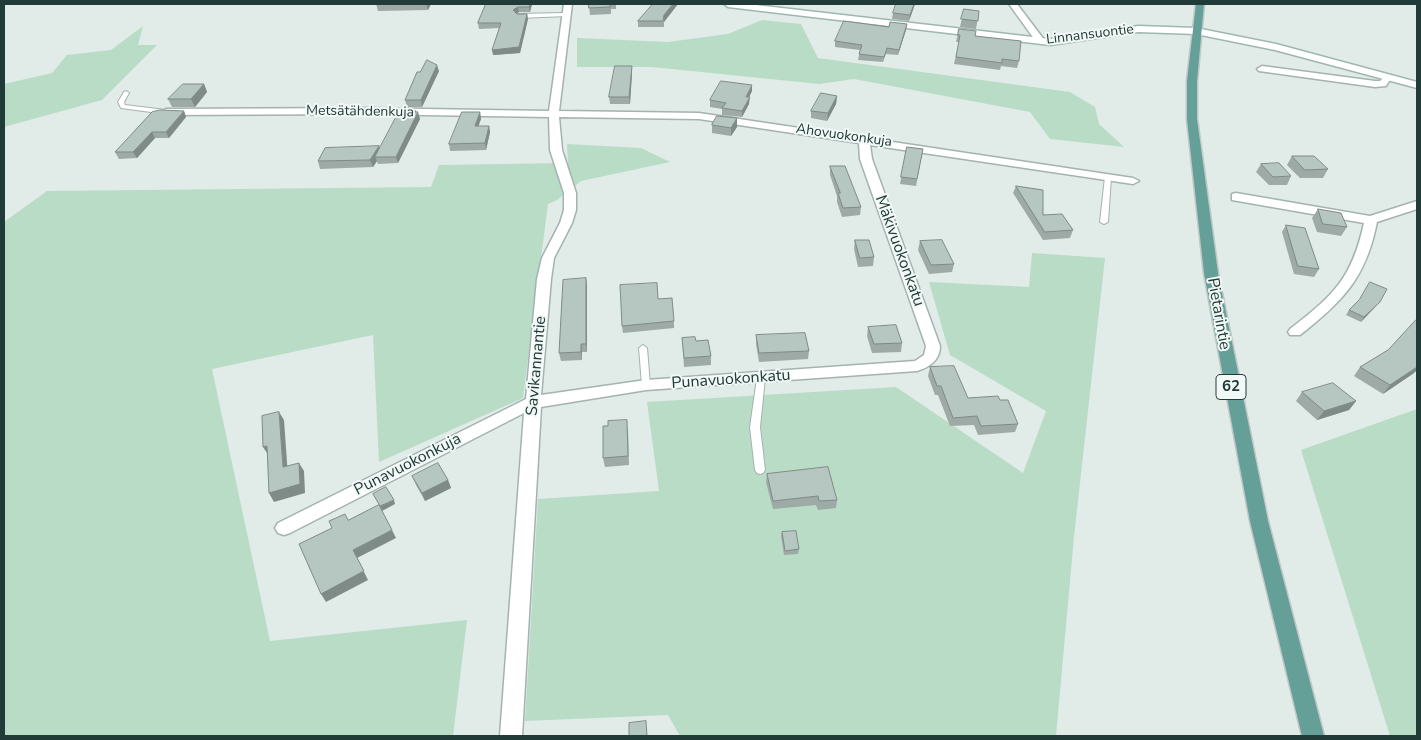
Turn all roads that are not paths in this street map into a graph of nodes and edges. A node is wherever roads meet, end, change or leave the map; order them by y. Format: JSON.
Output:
{"nodes":[{"id":1,"x":728,"y":4,"type":"edge"},
{"id":2,"x":1013,"y":4,"type":"edge"},
{"id":3,"x":1200,"y":4,"type":"edge"},
{"id":4,"x":566,"y":10,"type":"edge"},
{"id":5,"x":519,"y":16,"type":"edge"},
{"id":6,"x":1196,"y":31,"type":"junction"},
{"id":7,"x":1040,"y":41,"type":"junction"},
{"id":8,"x":1262,"y":69,"type":"dead end"},
{"id":9,"x":1386,"y":78,"type":"junction"},
{"id":10,"x":1417,"y":86,"type":"edge"},
{"id":11,"x":126,"y":93,"type":"dead end"},
{"id":12,"x":166,"y":112,"type":"joint"},
{"id":13,"x":554,"y":113,"type":"junction"},
{"id":14,"x":864,"y":139,"type":"junction"},
{"id":15,"x":1108,"y":177,"type":"junction"},
{"id":16,"x":1133,"y":181,"type":"dead end"},
{"id":17,"x":1236,"y":197,"type":"dead end"},
{"id":18,"x":1417,"y":205,"type":"edge"},
{"id":19,"x":1371,"y":220,"type":"junction"},
{"id":20,"x":1104,"y":222,"type":"dead end"},
{"id":21,"x":1295,"y":332,"type":"dead end"},
{"id":22,"x":643,"y":348,"type":"dead end"},
{"id":23,"x":928,"y":361,"type":"joint"},
{"id":24,"x":761,"y":378,"type":"junction"},
{"id":25,"x":646,"y":385,"type":"junction"},
{"id":26,"x":533,"y":402,"type":"junction"},
{"id":27,"x":760,"y":470,"type":"dead end"},
{"id":28,"x":284,"y":528,"type":"dead end"},
{"id":29,"x":511,"y":736,"type":"edge"},
{"id":30,"x":1313,"y":736,"type":"edge"}],
"edges":[{"from":1,"to":7,"type":"street","name":"Linnansuontie"},
{"from":2,"to":7,"type":"street"},
{"from":3,"to":6,"type":"main road","name":"Pietarintie","number":"62"},
{"from":4,"to":5,"type":"lane"},
{"from":4,"to":13,"type":"street","name":"Savikannantie"},
{"from":6,"to":7,"type":"street","name":"Linnansuontie"},
{"from":6,"to":9,"type":"street","name":"Linnansuontie"},
{"from":6,"to":30,"type":"main road","name":"Pietarintie","number":"62"},
{"from":8,"to":9,"type":"street"},
{"from":9,"to":10,"type":"street","name":"Linnansuontie"},
{"from":11,"to":12,"type":"lane"},
{"from":12,"to":13,"type":"street","name":"Metsätähdenkuja"},
{"from":13,"to":14,"type":"street","name":"Ahovuokonkuja"},
{"from":13,"to":26,"type":"street","name":"Savikannantie"},
{"from":14,"to":15,"type":"street","name":"Ahovuokonkuja"},
{"from":14,"to":23,"type":"street","name":"Mäkivuokonkatu"},
{"from":15,"to":16,"type":"street","name":"Ahovuokonkuja"},
{"from":15,"to":20,"type":"lane"},
{"from":17,"to":19,"type":"street"},
{"from":18,"to":19,"type":"street"},
{"from":19,"to":21,"type":"street"},
{"from":22,"to":25,"type":"lane"},
{"from":23,"to":24,"type":"street","name":"Punavuokonkatu"},
{"from":24,"to":25,"type":"street","name":"Punavuokonkatu"},
{"from":24,"to":27,"type":"lane"},
{"from":25,"to":26,"type":"street","name":"Punavuokonkatu"},
{"from":26,"to":28,"type":"street","name":"Punavuokonkuja"},
{"from":26,"to":29,"type":"street","name":"Savikannantie"}]}
